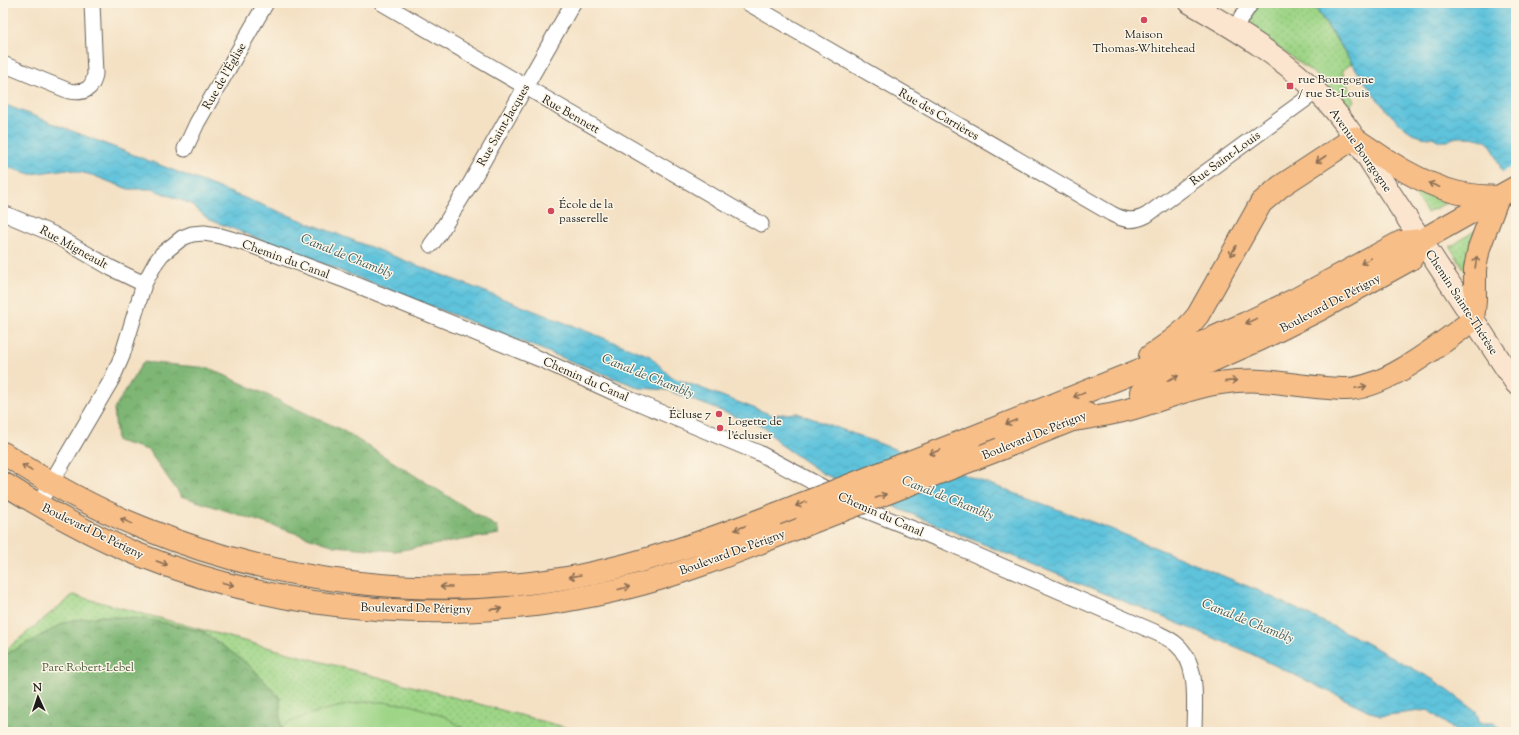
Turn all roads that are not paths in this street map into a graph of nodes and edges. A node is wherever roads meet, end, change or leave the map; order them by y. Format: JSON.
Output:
{"nodes":[{"id":1,"x":92,"y":3,"type":"edge"},
{"id":2,"x":266,"y":3,"type":"edge"},
{"id":3,"x":382,"y":3,"type":"edge"},
{"id":4,"x":573,"y":3,"type":"edge"},
{"id":5,"x":748,"y":3,"type":"edge"},
{"id":6,"x":1190,"y":3,"type":"edge"},
{"id":7,"x":1251,"y":3,"type":"edge"},
{"id":8,"x":1234,"y":29,"type":"junction"},
{"id":9,"x":3,"y":64,"type":"edge"},
{"id":10,"x":525,"y":87,"type":"junction"},
{"id":11,"x":1317,"y":91,"type":"junction"},
{"id":12,"x":1354,"y":138,"type":"junction"},
{"id":13,"x":184,"y":149,"type":"dead end"},
{"id":14,"x":1507,"y":192,"type":"edge"},
{"id":15,"x":3,"y":213,"type":"edge"},
{"id":16,"x":1132,"y":221,"type":"joint"},
{"id":17,"x":761,"y":224,"type":"dead end"},
{"id":18,"x":1422,"y":240,"type":"junction"},
{"id":19,"x":431,"y":244,"type":"dead end"},
{"id":20,"x":144,"y":284,"type":"junction"},
{"id":21,"x":1473,"y":320,"type":"junction"},
{"id":22,"x":1110,"y":382,"type":"junction"},
{"id":23,"x":1516,"y":384,"type":"edge"},
{"id":24,"x":1073,"y":420,"type":"junction"},
{"id":25,"x":3,"y":453,"type":"edge"},
{"id":26,"x":3,"y":483,"type":"edge"},
{"id":27,"x":52,"y":483,"type":"junction"},
{"id":28,"x":38,"y":505,"type":"junction"},
{"id":29,"x":1194,"y":732,"type":"edge"}],
"edges":[{"from":1,"to":9,"type":"street"},
{"from":2,"to":13,"type":"street","name":"Rue de l'Église"},
{"from":3,"to":10,"type":"street","name":"Rue Bennett"},
{"from":4,"to":10,"type":"street","name":"Rue Saint-Jacques"},
{"from":5,"to":16,"type":"street","name":"Rue des Carrières"},
{"from":6,"to":8,"type":"street","name":"Avenue Bourgogne"},
{"from":7,"to":8,"type":"street"},
{"from":8,"to":11,"type":"street","name":"Avenue Bourgogne"},
{"from":10,"to":17,"type":"street","name":"Rue Bennett"},
{"from":10,"to":19,"type":"street","name":"Rue Saint-Jacques"},
{"from":11,"to":12,"type":"street","name":"Avenue Bourgogne"},
{"from":11,"to":16,"type":"street","name":"Rue Saint-Louis"},
{"from":14,"to":12,"type":"main road","one_way":true},
{"from":12,"to":18,"type":"street","name":"Avenue Bourgogne"},
{"from":12,"to":22,"type":"main road","one_way":true},
{"from":14,"to":18,"type":"main road","name":"Boulevard De Périgny"},
{"from":21,"to":14,"type":"main road","one_way":true},
{"from":15,"to":20,"type":"street","name":"Rue Migneault"},
{"from":18,"to":21,"type":"street","name":"Chemin Sainte-Thérèse"},
{"from":18,"to":22,"type":"main road","name":"Boulevard De Périgny","one_way":true},
{"from":24,"to":18,"type":"main road","name":"Boulevard De Périgny","one_way":true},
{"from":20,"to":27,"type":"street","name":"Chemin du Canal"},
{"from":20,"to":29,"type":"street","name":"Chemin du Canal"},
{"from":21,"to":23,"type":"street","name":"Chemin Sainte-Thérèse"},
{"from":24,"to":21,"type":"main road","one_way":true},
{"from":22,"to":27,"type":"main road","name":"Boulevard De Périgny","one_way":true,"bridge":true},
{"from":28,"to":24,"type":"main road","name":"Boulevard De Périgny","one_way":true,"bridge":true},
{"from":27,"to":25,"type":"main road","name":"Boulevard De Périgny","one_way":true},
{"from":26,"to":28,"type":"main road","name":"Boulevard De Périgny"},
{"from":27,"to":28,"type":"street","name":"Chemin du Canal"}]}
